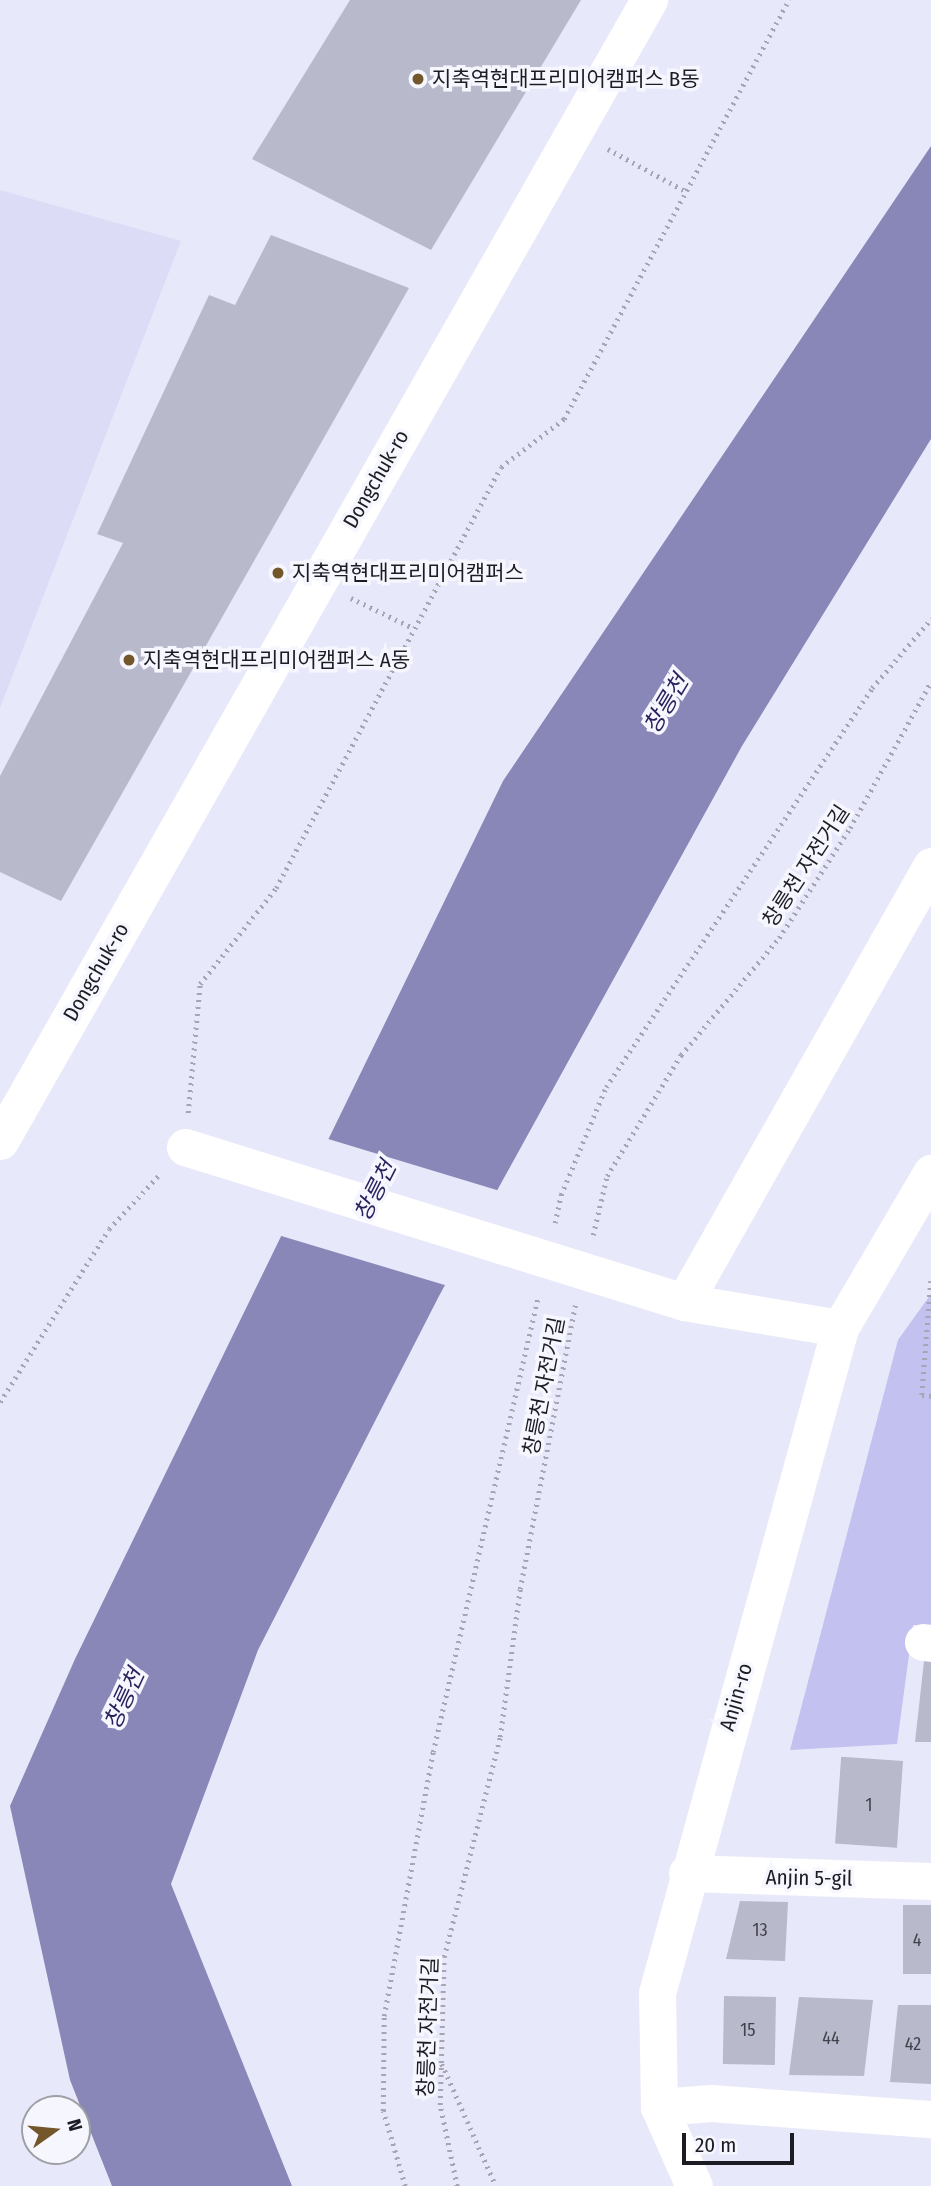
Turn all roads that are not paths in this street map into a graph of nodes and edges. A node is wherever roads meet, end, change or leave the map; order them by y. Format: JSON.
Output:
{"nodes":[{"id":1,"x":649,"y":0,"type":"edge"},
{"id":2,"x":931,"y":866,"type":"edge"},
{"id":3,"x":0,"y":1141,"type":"edge"},
{"id":4,"x":186,"y":1147,"type":"road end"},
{"id":5,"x":931,"y":1173,"type":"edge"},
{"id":6,"x":916,"y":1222,"type":"edge"},
{"id":7,"x":684,"y":1302,"type":"junction"},
{"id":8,"x":840,"y":1328,"type":"junction"},
{"id":9,"x":687,"y":1873,"type":"junction"},
{"id":10,"x":931,"y":1881,"type":"edge"},
{"id":11,"x":659,"y":2108,"type":"junction"},
{"id":12,"x":931,"y":2119,"type":"edge"},
{"id":13,"x":694,"y":2186,"type":"edge"}],
"edges":[{"from":1,"to":3,"type":"street","name":"Dongchuk-ro"},
{"from":2,"to":7,"type":"street"},
{"from":4,"to":7,"type":"street"},
{"from":5,"to":6,"type":"street","name":"Anjin-ro"},
{"from":6,"to":8,"type":"street","name":"Anjin-ro"},
{"from":7,"to":8,"type":"street"},
{"from":8,"to":9,"type":"street","name":"Anjin-ro"},
{"from":9,"to":10,"type":"street","name":"Anjin 5-gil"},
{"from":9,"to":11,"type":"street","name":"Anjin-ro"},
{"from":11,"to":12,"type":"street"},
{"from":11,"to":13,"type":"street","name":"Anjin-ro"}]}
